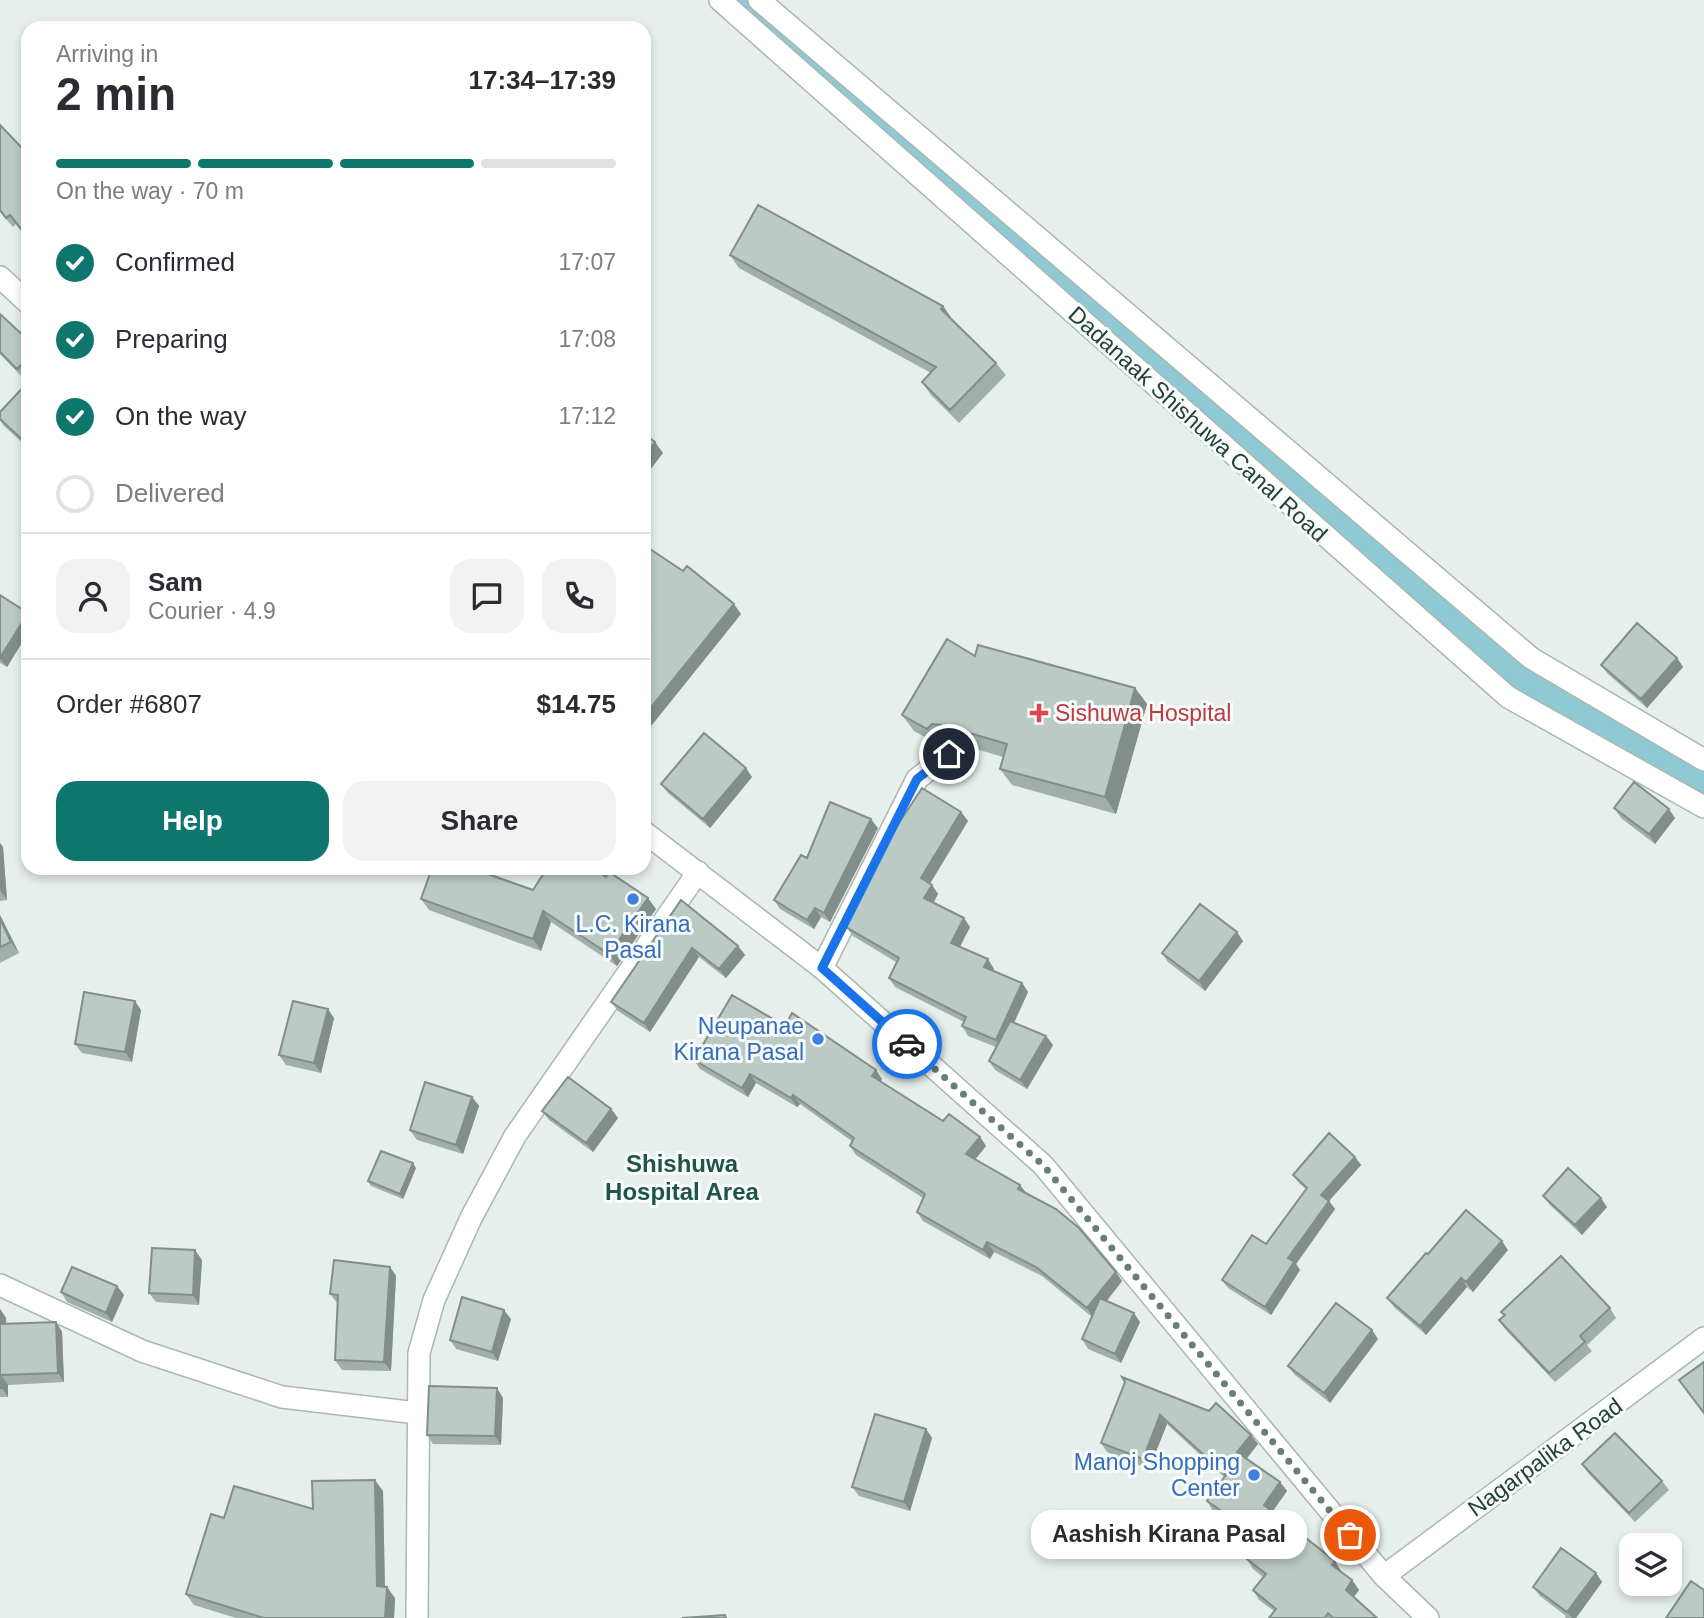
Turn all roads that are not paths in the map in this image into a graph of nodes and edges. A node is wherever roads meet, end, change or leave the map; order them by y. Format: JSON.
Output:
{"nodes":[{"id":1,"x":720,"y":0,"type":"edge"},
{"id":2,"x":759,"y":0,"type":"edge"},
{"id":3,"x":0,"y":277,"type":"edge"},
{"id":4,"x":21,"y":296,"type":"edge"},
{"id":5,"x":949,"y":754,"type":"edge"},
{"id":6,"x":1704,"y":760,"type":"edge"},
{"id":7,"x":1704,"y":807,"type":"edge"},
{"id":8,"x":651,"y":837,"type":"edge"},
{"id":9,"x":698,"y":872,"type":"junction"},
{"id":10,"x":822,"y":968,"type":"junction"},
{"id":11,"x":0,"y":1285,"type":"edge"},
{"id":12,"x":1704,"y":1338,"type":"edge"},
{"id":13,"x":417,"y":1413,"type":"junction"},
{"id":14,"x":1384,"y":1576,"type":"junction"},
{"id":15,"x":417,"y":1618,"type":"edge"},
{"id":16,"x":1428,"y":1618,"type":"edge"}],
"edges":[{"from":1,"to":7,"type":"street","name":"Dadanaak Shishuwa Canal Road"},
{"from":2,"to":6,"type":"street","name":"Dadanaak Shishuwa Canal Road"},
{"from":3,"to":4,"type":"street"},
{"from":5,"to":10,"type":"street"},
{"from":8,"to":9,"type":"street"},
{"from":9,"to":10,"type":"street"},
{"from":9,"to":13,"type":"street"},
{"from":10,"to":14,"type":"street"},
{"from":11,"to":13,"type":"street"},
{"from":12,"to":14,"type":"street","name":"Nagarpalika Road"},
{"from":13,"to":15,"type":"street"},
{"from":14,"to":16,"type":"street"}]}
